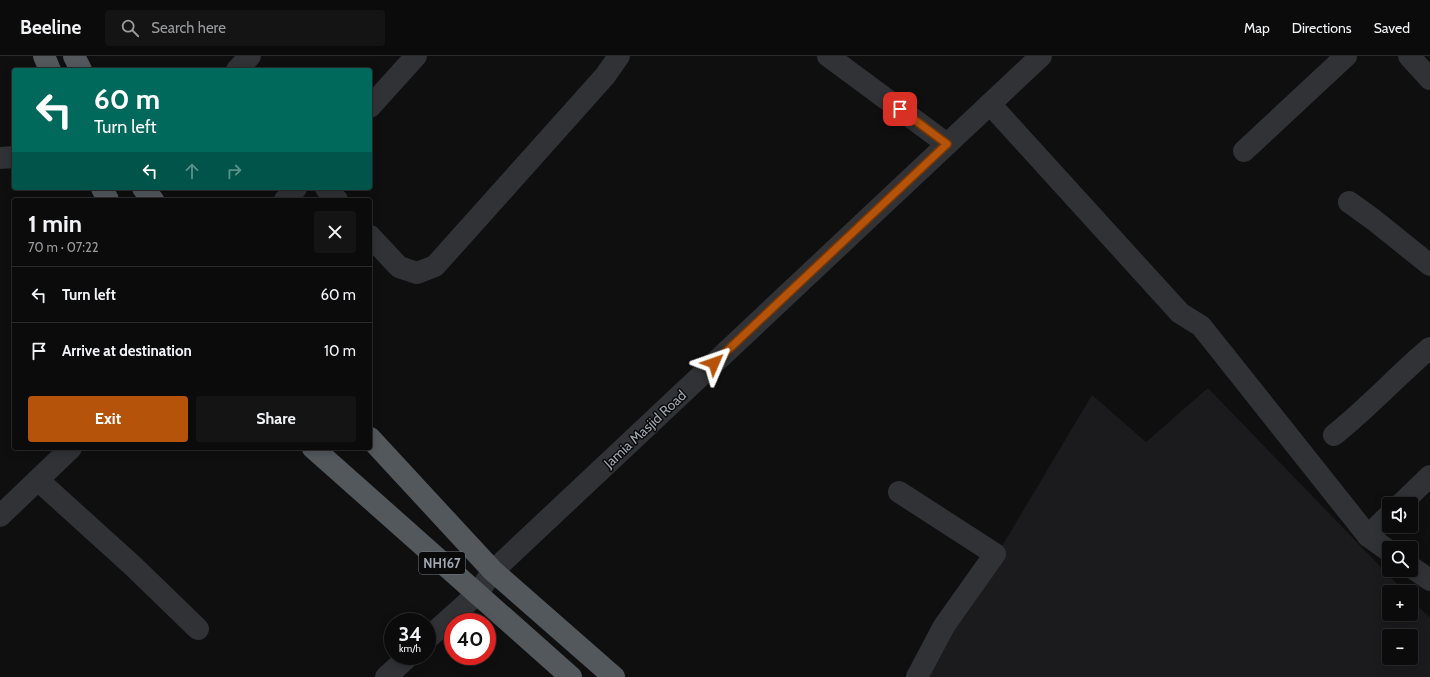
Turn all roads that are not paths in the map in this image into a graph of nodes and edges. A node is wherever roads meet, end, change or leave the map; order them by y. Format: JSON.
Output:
{"nodes":[{"id":1,"x":44,"y":56,"type":"edge"},
{"id":2,"x":250,"y":56,"type":"edge"},
{"id":3,"x":416,"y":56,"type":"edge"},
{"id":4,"x":619,"y":56,"type":"edge"},
{"id":5,"x":828,"y":56,"type":"edge"},
{"id":6,"x":1041,"y":56,"type":"edge"},
{"id":7,"x":1346,"y":56,"type":"edge"},
{"id":8,"x":1409,"y":56,"type":"edge"},
{"id":9,"x":49,"y":68,"type":"edge"},
{"id":10,"x":239,"y":68,"type":"edge"},
{"id":11,"x":1430,"y":79,"type":"edge"},
{"id":12,"x":990,"y":104,"type":"junction"},
{"id":13,"x":372,"y":105,"type":"edge"},
{"id":14,"x":947,"y":144,"type":"junction"},
{"id":15,"x":1244,"y":151,"type":"dead end"},
{"id":16,"x":12,"y":157,"type":"edge"},
{"id":17,"x":0,"y":158,"type":"edge"},
{"id":18,"x":145,"y":190,"type":"edge"},
{"id":19,"x":294,"y":190,"type":"edge"},
{"id":20,"x":328,"y":190,"type":"edge"},
{"id":21,"x":151,"y":198,"type":"edge"},
{"id":22,"x":287,"y":198,"type":"edge"},
{"id":23,"x":335,"y":198,"type":"edge"},
{"id":24,"x":1349,"y":202,"type":"dead end"},
{"id":25,"x":372,"y":238,"type":"edge"},
{"id":26,"x":1430,"y":265,"type":"edge"},
{"id":27,"x":1430,"y":348,"type":"edge"},
{"id":28,"x":1334,"y":435,"type":"dead end"},
{"id":29,"x":372,"y":440,"type":"edge"},
{"id":30,"x":70,"y":450,"type":"edge"},
{"id":31,"x":315,"y":450,"type":"edge"},
{"id":32,"x":1430,"y":476,"type":"edge"},
{"id":33,"x":38,"y":480,"type":"junction"},
{"id":34,"x":899,"y":492,"type":"dead end"},
{"id":35,"x":1408,"y":497,"type":"edge"},
{"id":36,"x":3,"y":509,"type":"edge"},
{"id":37,"x":1382,"y":522,"type":"edge"},
{"id":38,"x":1368,"y":536,"type":"junction"},
{"id":39,"x":1382,"y":546,"type":"edge"},
{"id":40,"x":493,"y":571,"type":"junction"},
{"id":41,"x":1418,"y":572,"type":"edge"},
{"id":42,"x":1430,"y":580,"type":"edge"},
{"id":43,"x":476,"y":594,"type":"junction"},
{"id":44,"x":198,"y":629,"type":"dead end"},
{"id":45,"x":436,"y":631,"type":"edge"},
{"id":46,"x":399,"y":665,"type":"edge"},
{"id":47,"x":386,"y":677,"type":"edge"},
{"id":48,"x":570,"y":677,"type":"edge"},
{"id":49,"x":614,"y":677,"type":"edge"},
{"id":50,"x":916,"y":677,"type":"edge"}],
"edges":[{"from":1,"to":9,"type":"highway"},
{"from":2,"to":10,"type":"street"},
{"from":3,"to":13,"type":"street"},
{"from":4,"to":25,"type":"street"},
{"from":5,"to":14,"type":"street"},
{"from":6,"to":12,"type":"street","name":"Jamia Masjid Road"},
{"from":7,"to":15,"type":"street"},
{"from":8,"to":11,"type":"street"},
{"from":12,"to":14,"type":"street","name":"Jamia Masjid Road"},
{"from":12,"to":38,"type":"street"},
{"from":14,"to":40,"type":"street","name":"Jamia Masjid Road"},
{"from":16,"to":17,"type":"street"},
{"from":18,"to":21,"type":"highway"},
{"from":19,"to":22,"type":"street"},
{"from":20,"to":23,"type":"street"},
{"from":24,"to":26,"type":"street"},
{"from":27,"to":28,"type":"street"},
{"from":29,"to":40,"type":"highway","number":"NH167"},
{"from":30,"to":33,"type":"street"},
{"from":31,"to":43,"type":"highway","number":"NH167"},
{"from":32,"to":35,"type":"street"},
{"from":33,"to":36,"type":"street"},
{"from":33,"to":44,"type":"street"},
{"from":34,"to":50,"type":"street"},
{"from":37,"to":38,"type":"street"},
{"from":38,"to":39,"type":"street"},
{"from":40,"to":43,"type":"street","name":"Jamia Masjid Road"},
{"from":40,"to":49,"type":"highway","number":"NH167"},
{"from":41,"to":42,"type":"street"},
{"from":43,"to":45,"type":"street"},
{"from":43,"to":48,"type":"highway","number":"NH167"},
{"from":46,"to":47,"type":"street"}]}
